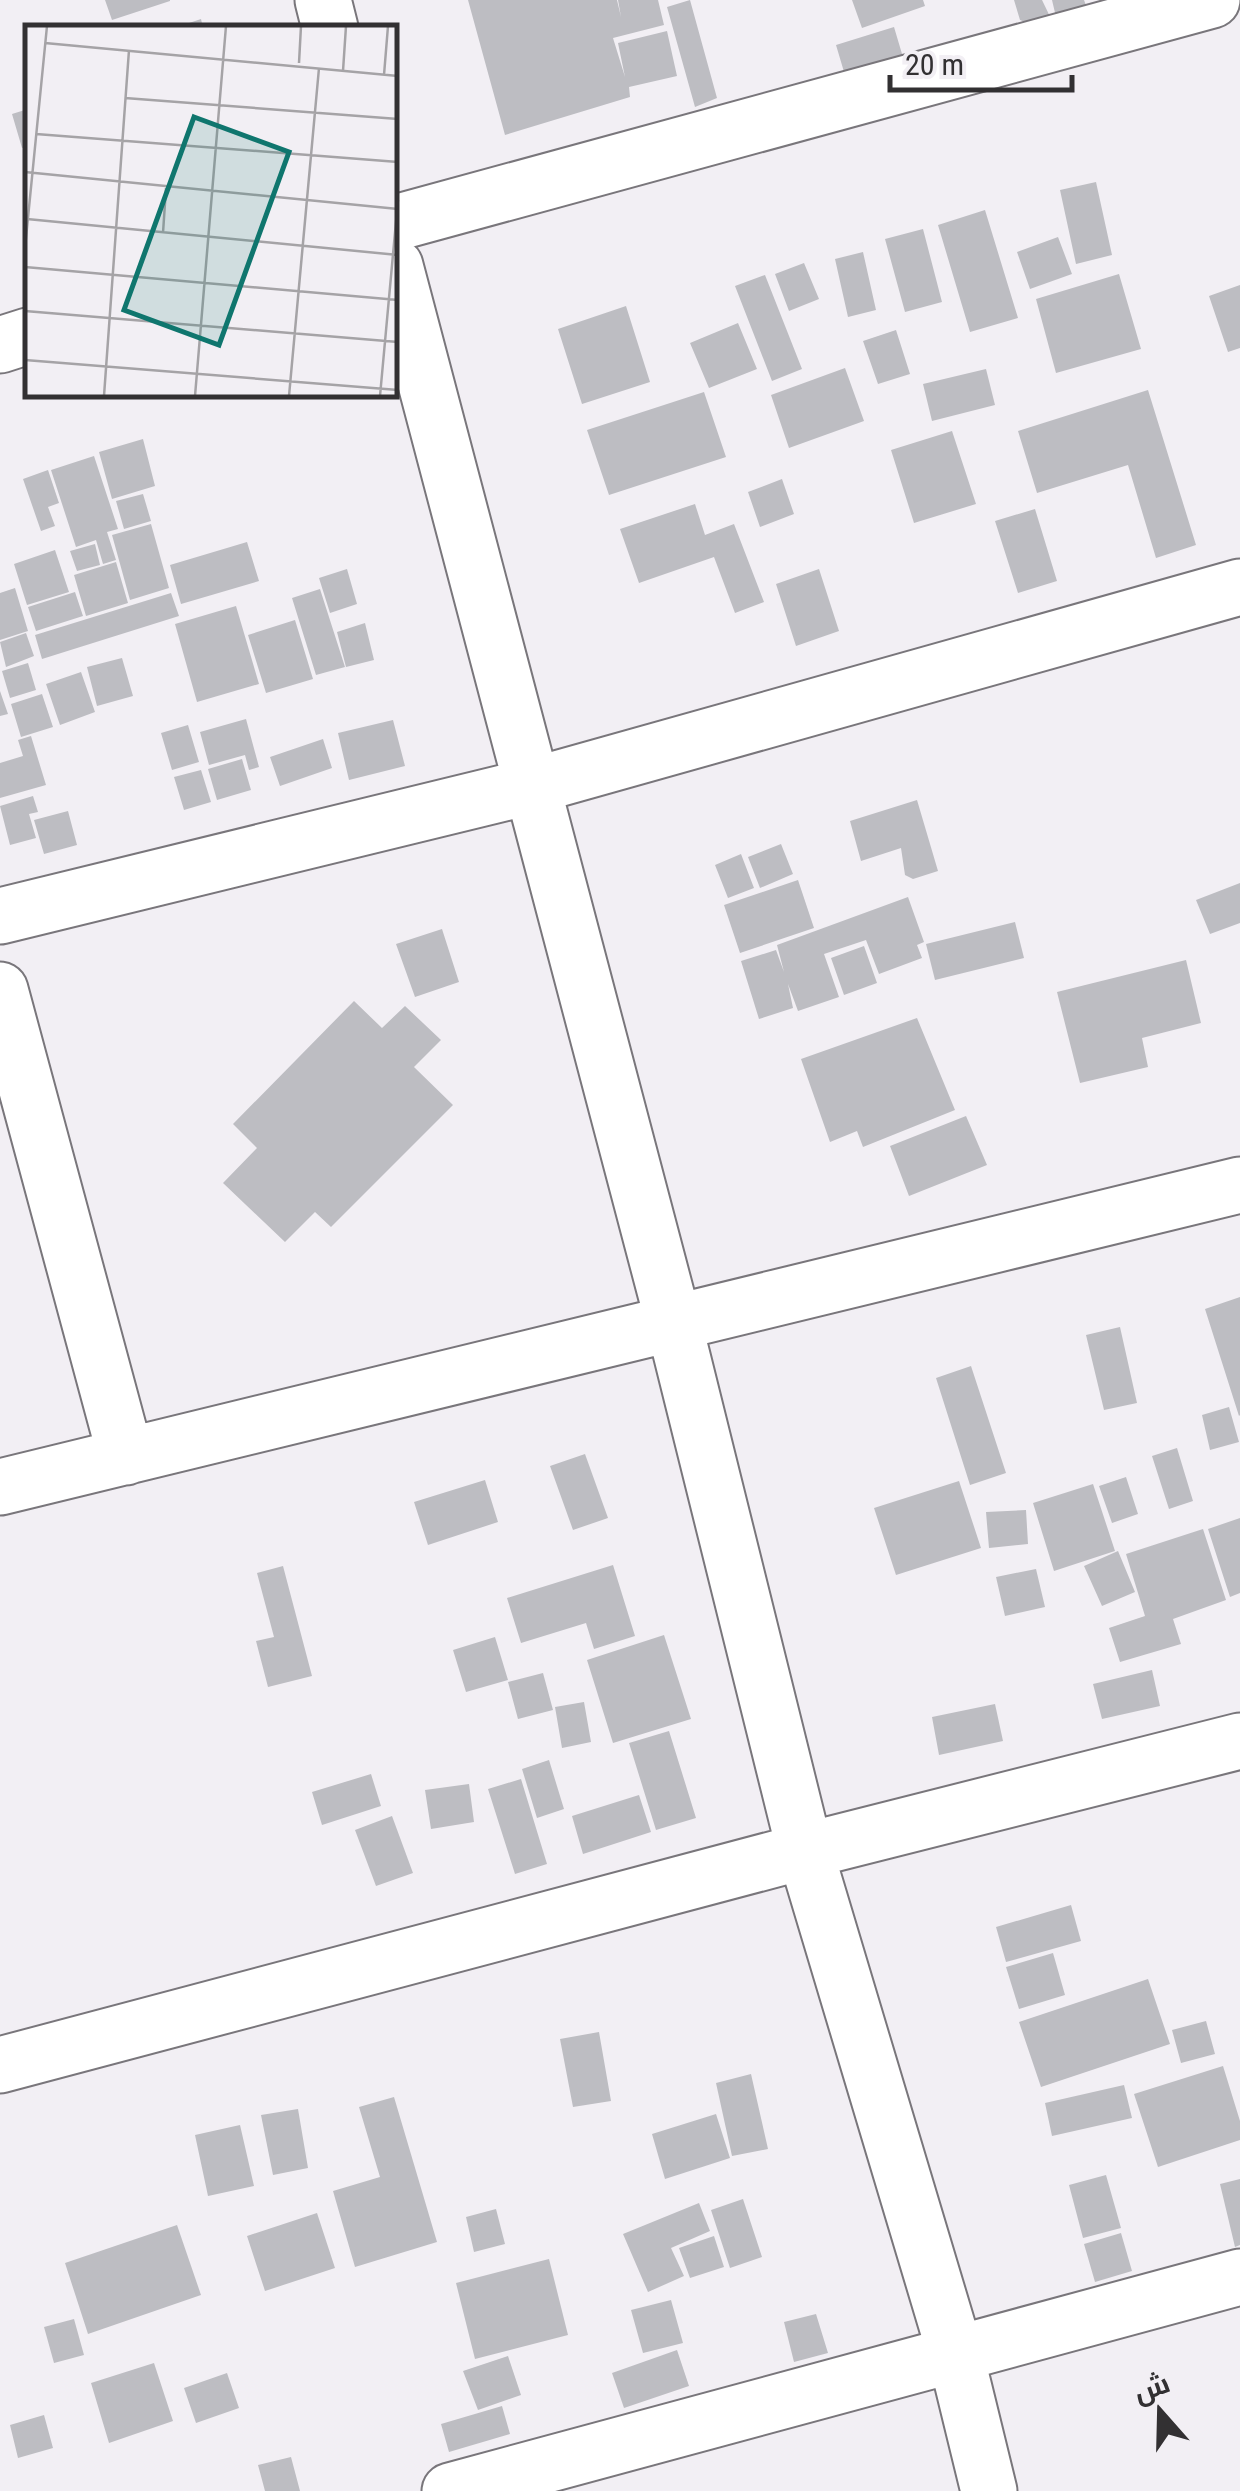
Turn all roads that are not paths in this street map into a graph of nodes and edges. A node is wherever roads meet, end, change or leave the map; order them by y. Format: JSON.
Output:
{"nodes":[{"id":1,"x":323,"y":0,"type":"edge"},
{"id":2,"x":1212,"y":0,"type":"edge"},
{"id":3,"x":329,"y":25,"type":"edge"},
{"id":4,"x":398,"y":221,"type":"edge"},
{"id":5,"x":398,"y":277,"type":"edge"},
{"id":6,"x":25,"y":337,"type":"edge"},
{"id":7,"x":0,"y":345,"type":"edge"},
{"id":8,"x":1240,"y":587,"type":"edge"},
{"id":9,"x":532,"y":786,"type":"junction"},
{"id":10,"x":0,"y":916,"type":"edge"},
{"id":11,"x":0,"y":990,"type":"edge"},
{"id":12,"x":1240,"y":1186,"type":"edge"},
{"id":13,"x":674,"y":1324,"type":"junction"},
{"id":14,"x":126,"y":1457,"type":"junction"},
{"id":15,"x":0,"y":1488,"type":"edge"},
{"id":16,"x":1240,"y":1741,"type":"edge"},
{"id":17,"x":805,"y":1851,"type":"junction"},
{"id":18,"x":0,"y":2065,"type":"edge"},
{"id":19,"x":1240,"y":2277,"type":"edge"},
{"id":20,"x":954,"y":2352,"type":"junction"},
{"id":21,"x":450,"y":2491,"type":"edge"},
{"id":22,"x":989,"y":2491,"type":"edge"}],
"edges":[{"from":1,"to":3,"type":"street"},
{"from":2,"to":4,"type":"street"},
{"from":5,"to":9,"type":"street"},
{"from":6,"to":7,"type":"street"},
{"from":8,"to":9,"type":"street"},
{"from":9,"to":10,"type":"street"},
{"from":9,"to":13,"type":"street"},
{"from":11,"to":14,"type":"street"},
{"from":12,"to":13,"type":"street"},
{"from":13,"to":14,"type":"street"},
{"from":13,"to":17,"type":"street"},
{"from":14,"to":15,"type":"street"},
{"from":16,"to":17,"type":"street"},
{"from":17,"to":18,"type":"street"},
{"from":17,"to":20,"type":"street"},
{"from":19,"to":20,"type":"street"},
{"from":20,"to":21,"type":"street"},
{"from":20,"to":22,"type":"street"}]}
